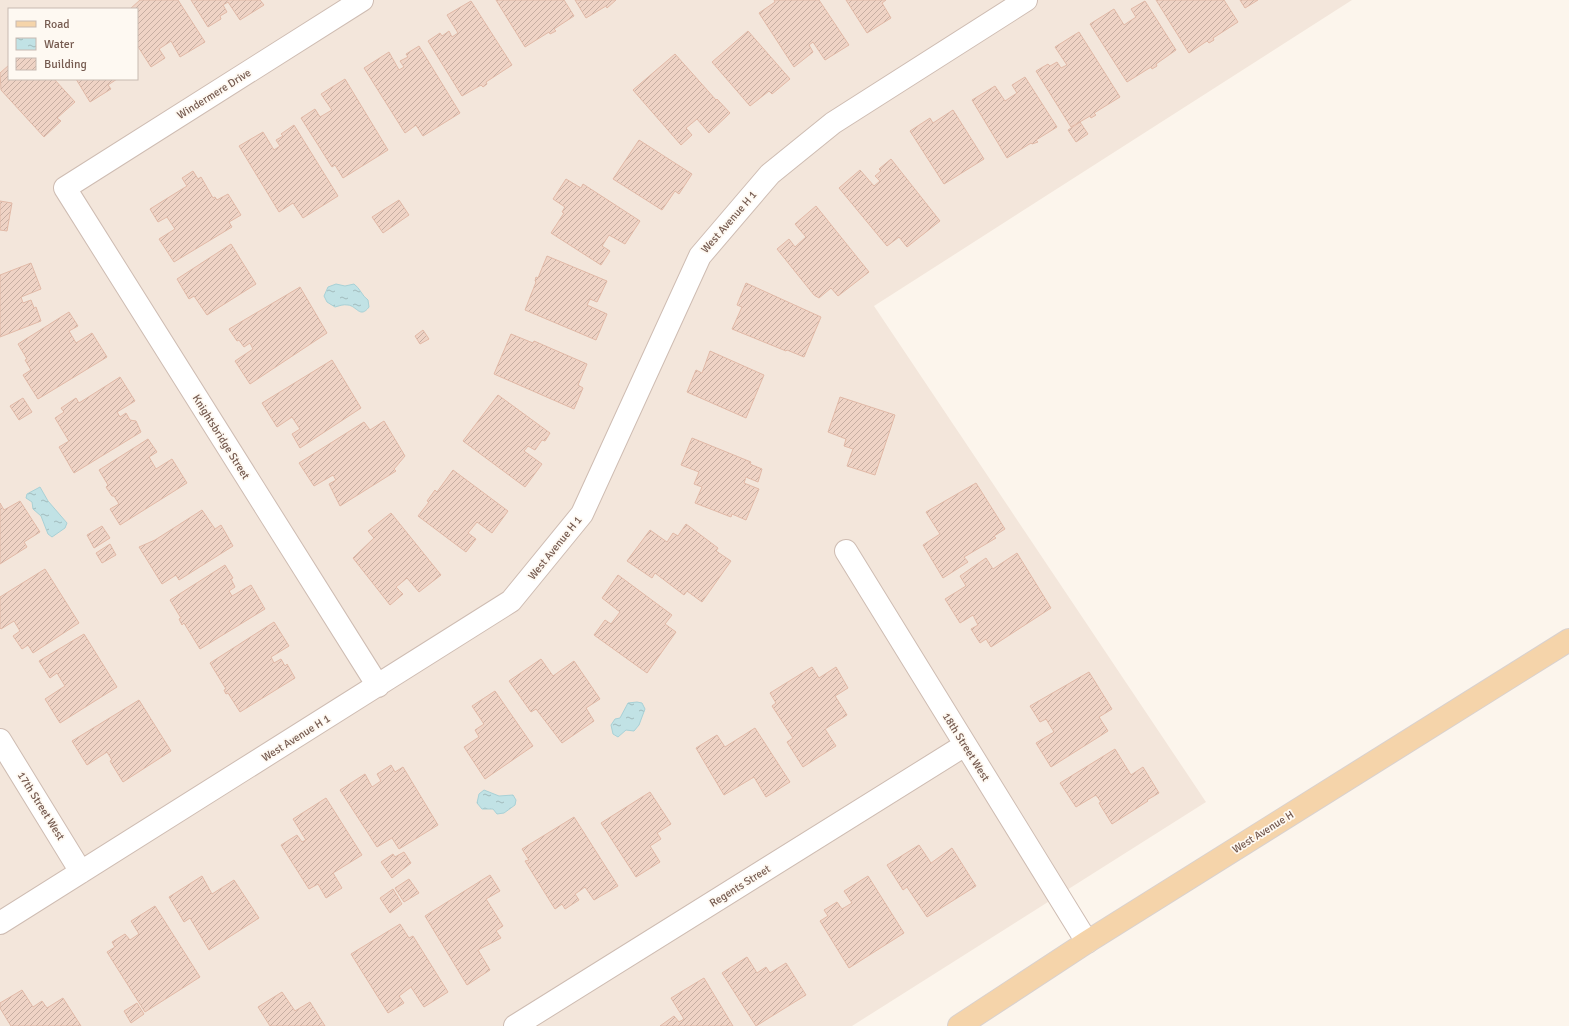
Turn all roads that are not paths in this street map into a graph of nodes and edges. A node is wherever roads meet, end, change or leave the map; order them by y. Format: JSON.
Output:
{"nodes":[{"id":1,"x":362,"y":0,"type":"edge"},
{"id":2,"x":1026,"y":0,"type":"edge"},
{"id":3,"x":65,"y":188,"type":"joint"},
{"id":4,"x":846,"y":551,"type":"dead end"},
{"id":5,"x":1569,"y":640,"type":"edge"},
{"id":6,"x":378,"y":686,"type":"junction"},
{"id":7,"x":0,"y":740,"type":"edge"},
{"id":8,"x":965,"y":746,"type":"junction"},
{"id":9,"x":81,"y":872,"type":"junction"},
{"id":10,"x":0,"y":923,"type":"edge"},
{"id":11,"x":1087,"y":942,"type":"junction"},
{"id":12,"x":515,"y":1026,"type":"edge"},
{"id":13,"x":959,"y":1026,"type":"edge"}],
"edges":[{"from":1,"to":3,"type":"street","name":"Windermere Drive"},
{"from":2,"to":6,"type":"street","name":"West Avenue H 1"},
{"from":3,"to":6,"type":"street","name":"Knightsbridge Street"},
{"from":4,"to":8,"type":"street","name":"18th Street West"},
{"from":5,"to":11,"type":"main road","name":"West Avenue H"},
{"from":6,"to":9,"type":"street","name":"West Avenue H 1"},
{"from":7,"to":9,"type":"street","name":"17th Street West"},
{"from":8,"to":11,"type":"street","name":"18th Street West"},
{"from":8,"to":12,"type":"street","name":"Regents Street"},
{"from":9,"to":10,"type":"street","name":"West Avenue H 1"},
{"from":11,"to":13,"type":"main road","name":"West Avenue H"}]}
